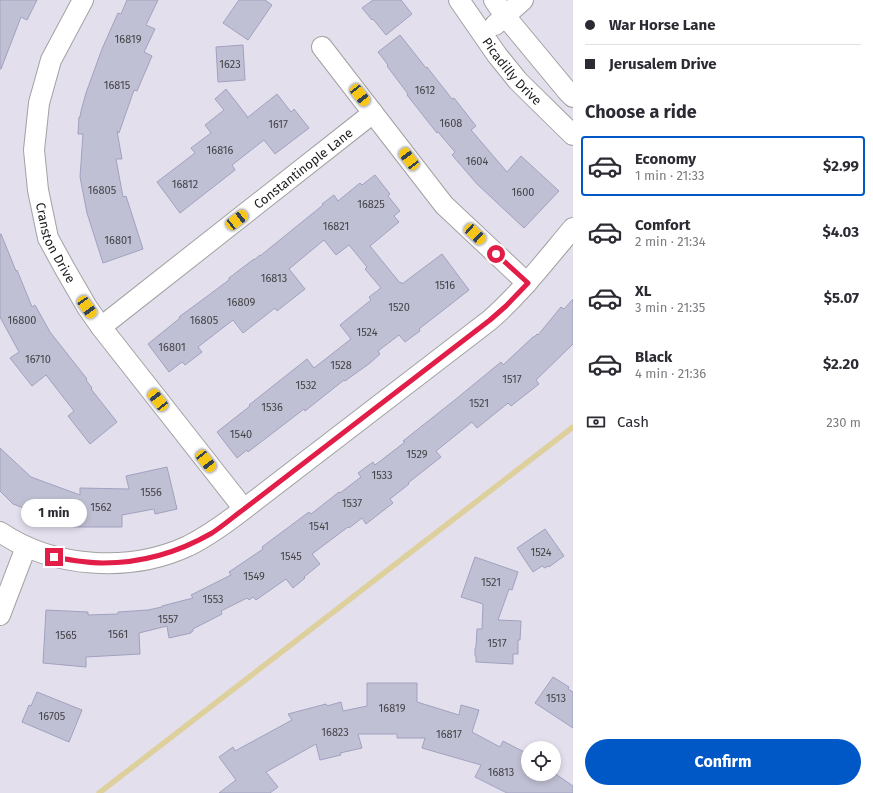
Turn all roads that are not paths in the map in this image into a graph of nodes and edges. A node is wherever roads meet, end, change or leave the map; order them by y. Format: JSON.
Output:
{"nodes":[{"id":1,"x":83,"y":0,"type":"edge"},
{"id":2,"x":459,"y":0,"type":"edge"},
{"id":3,"x":523,"y":0,"type":"edge"},
{"id":4,"x":499,"y":8,"type":"edge"},
{"id":5,"x":483,"y":35,"type":"junction"},
{"id":6,"x":322,"y":47,"type":"dead end"},
{"id":7,"x":573,"y":97,"type":"edge"},
{"id":8,"x":373,"y":113,"type":"junction"},
{"id":9,"x":573,"y":135,"type":"edge"},
{"id":10,"x":573,"y":228,"type":"edge"},
{"id":11,"x":528,"y":283,"type":"junction"},
{"id":12,"x":101,"y":327,"type":"junction"},
{"id":13,"x":244,"y":509,"type":"junction"},
{"id":14,"x":0,"y":532,"type":"edge"},
{"id":15,"x":26,"y":547,"type":"junction"},
{"id":16,"x":0,"y":615,"type":"edge"}],
"edges":[{"from":1,"to":12,"type":"street","name":"Cranston Drive"},
{"from":2,"to":5,"type":"street","name":"Picadilly Drive"},
{"from":3,"to":4,"type":"street"},
{"from":4,"to":5,"type":"street"},
{"from":4,"to":7,"type":"street"},
{"from":5,"to":9,"type":"street","name":"Picadilly Drive"},
{"from":6,"to":8,"type":"street"},
{"from":8,"to":11,"type":"street"},
{"from":8,"to":12,"type":"street","name":"Constantinople Lane"},
{"from":10,"to":11,"type":"street"},
{"from":11,"to":13,"type":"street"},
{"from":12,"to":13,"type":"street","name":"Cranston Drive"},
{"from":13,"to":15,"type":"street"},
{"from":14,"to":15,"type":"street"},
{"from":15,"to":16,"type":"street"}]}
